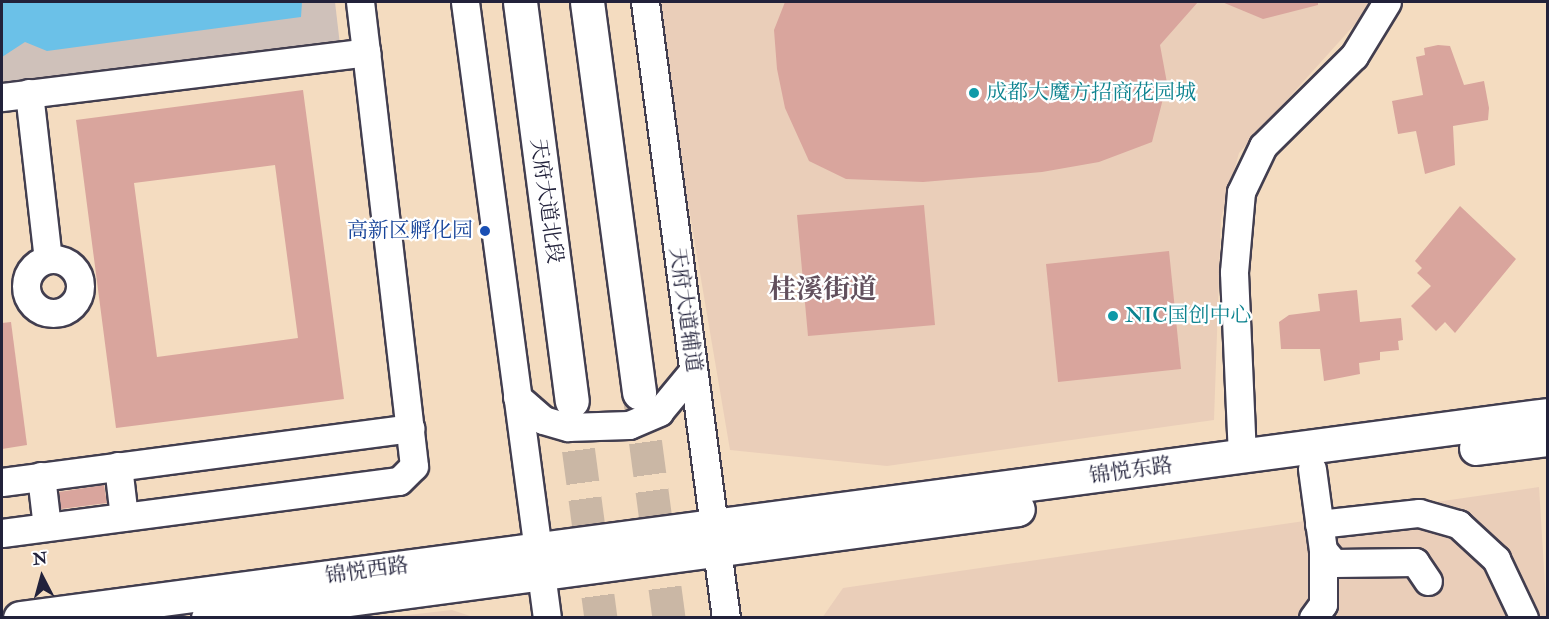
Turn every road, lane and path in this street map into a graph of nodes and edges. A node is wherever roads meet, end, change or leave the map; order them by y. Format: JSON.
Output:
{"nodes":[{"id":1,"x":360,"y":2,"type":"edge"},
{"id":2,"x":465,"y":2,"type":"edge"},
{"id":3,"x":520,"y":2,"type":"edge"},
{"id":4,"x":587,"y":2,"type":"edge"},
{"id":5,"x":645,"y":2,"type":"edge"},
{"id":6,"x":1387,"y":2,"type":"edge"},
{"id":7,"x":366,"y":52,"type":"junction"},
{"id":8,"x":29,"y":93,"type":"junction"},
{"id":9,"x":2,"y":97,"type":"edge"},
{"id":10,"x":48,"y":259,"type":"dead end"},
{"id":11,"x":693,"y":371,"type":"junction"},
{"id":12,"x":639,"y":393,"type":"tunnel mouth"},
{"id":13,"x":517,"y":397,"type":"junction"},
{"id":14,"x":572,"y":401,"type":"tunnel mouth"},
{"id":15,"x":1548,"y":415,"type":"edge"},
{"id":16,"x":410,"y":428,"type":"junction"},
{"id":17,"x":1548,"y":439,"type":"edge"},
{"id":18,"x":1242,"y":456,"type":"junction"},
{"id":19,"x":118,"y":466,"type":"junction"},
{"id":20,"x":1312,"y":469,"type":"junction"},
{"id":21,"x":41,"y":476,"type":"junction"},
{"id":22,"x":2,"y":482,"type":"edge"},
{"id":23,"x":124,"y":517,"type":"junction"},
{"id":24,"x":47,"y":527,"type":"junction"},
{"id":25,"x":2,"y":533,"type":"edge"},
{"id":26,"x":1321,"y":537,"type":"junction"},
{"id":27,"x":716,"y":540,"type":"junction"},
{"id":28,"x":539,"y":561,"type":"junction"},
{"id":29,"x":1432,"y":580,"type":"dead end"},
{"id":30,"x":20,"y":618,"type":"edge"},
{"id":31,"x":208,"y":618,"type":"edge"},
{"id":32,"x":547,"y":618,"type":"edge"},
{"id":33,"x":726,"y":618,"type":"edge"},
{"id":34,"x":1313,"y":618,"type":"edge"},
{"id":35,"x":1524,"y":618,"type":"edge"}],
"edges":[{"from":1,"to":7,"type":"street"},
{"from":2,"to":13,"type":"street"},
{"from":3,"to":14,"type":"main road","name":"天府大道北段"},
{"from":4,"to":12,"type":"main road"},
{"from":5,"to":11,"type":"street","name":"天府大道辅道"},
{"from":6,"to":18,"type":"street"},
{"from":7,"to":8,"type":"street"},
{"from":7,"to":16,"type":"street"},
{"from":8,"to":9,"type":"street"},
{"from":8,"to":10,"type":"street"},
{"from":11,"to":13,"type":"street"},
{"from":11,"to":27,"type":"street","name":"天府大道辅道"},
{"from":13,"to":28,"type":"street"},
{"from":15,"to":18,"type":"main road","name":"锦悦东路"},
{"from":16,"to":19,"type":"street"},
{"from":16,"to":23,"type":"street"},
{"from":17,"to":20,"type":"main road","name":"锦悦东路"},
{"from":18,"to":27,"type":"main road","name":"锦悦东路"},
{"from":19,"to":21,"type":"street"},
{"from":19,"to":23,"type":"street"},
{"from":20,"to":26,"type":"street"},
{"from":20,"to":27,"type":"main road","name":"锦悦东路"},
{"from":21,"to":22,"type":"street"},
{"from":21,"to":24,"type":"street"},
{"from":23,"to":24,"type":"street"},
{"from":24,"to":25,"type":"street"},
{"from":26,"to":29,"type":"street"},
{"from":26,"to":34,"type":"street"},
{"from":26,"to":35,"type":"street"},
{"from":27,"to":28,"type":"main road","name":"锦悦西路"},
{"from":27,"to":33,"type":"street","name":"天府大道辅道"},
{"from":28,"to":30,"type":"main road","name":"锦悦西路"},
{"from":28,"to":31,"type":"main road","name":"锦悦西路"},
{"from":28,"to":32,"type":"street"}]}
